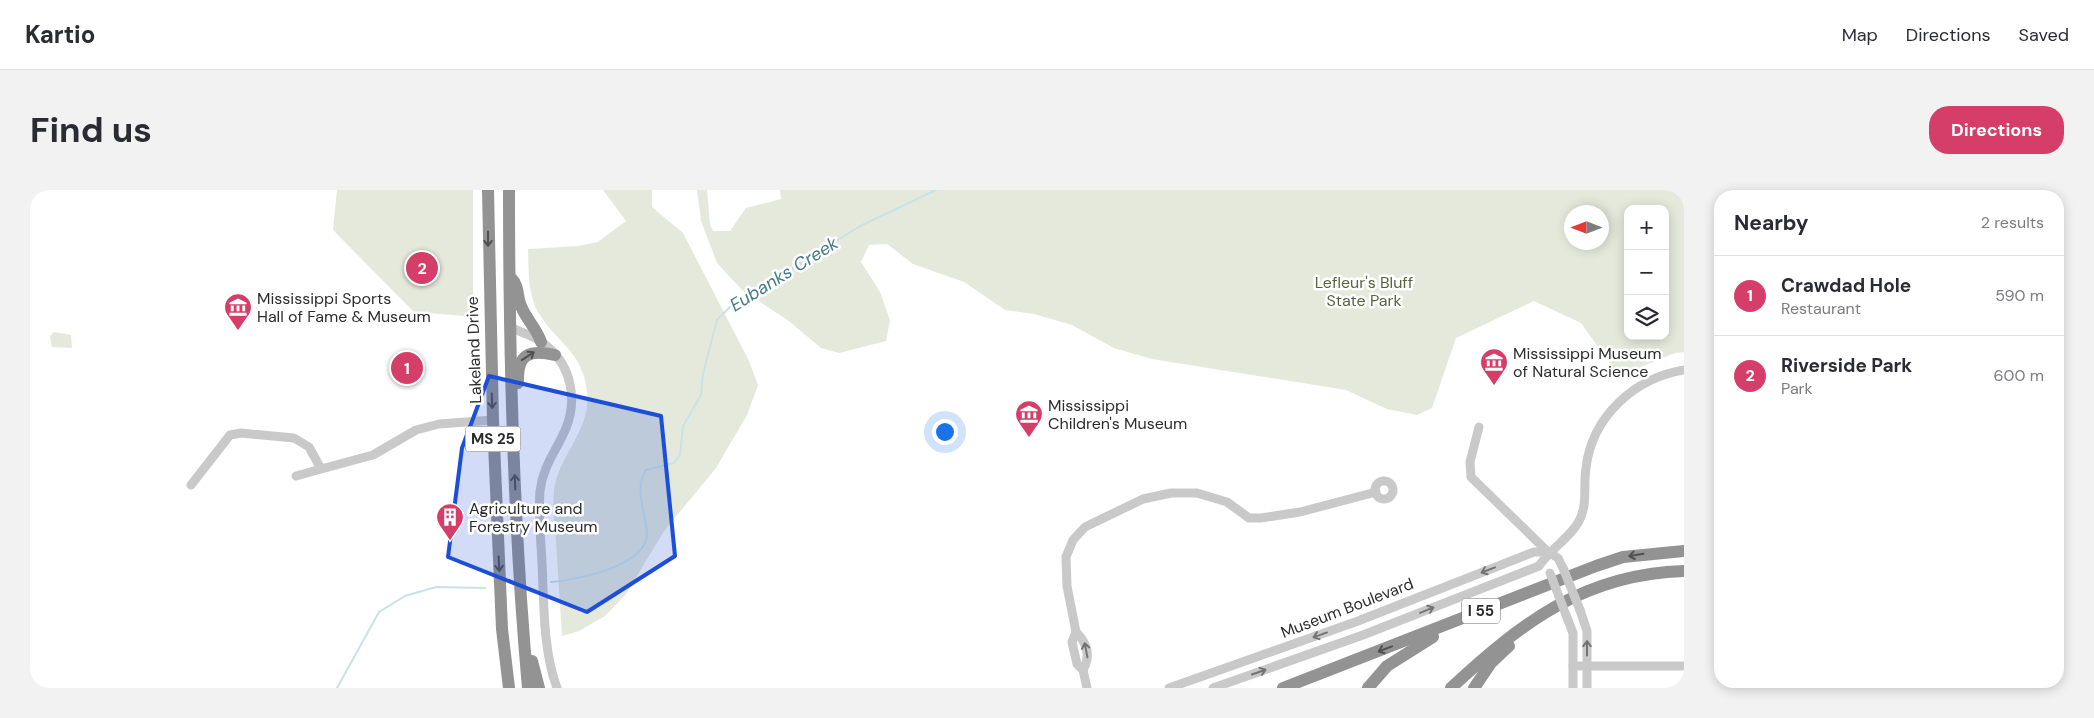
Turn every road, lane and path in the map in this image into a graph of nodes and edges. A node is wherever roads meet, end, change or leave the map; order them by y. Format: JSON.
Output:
{"nodes":[{"id":1,"x":488,"y":190,"type":"edge"},
{"id":2,"x":509,"y":190,"type":"edge"},
{"id":3,"x":509,"y":276,"type":"junction"},
{"id":4,"x":489,"y":323,"type":"junction"},
{"id":5,"x":509,"y":327,"type":"junction"},
{"id":6,"x":541,"y":342,"type":"junction"},
{"id":7,"x":556,"y":355,"type":"junction"},
{"id":8,"x":1684,"y":370,"type":"edge"},
{"id":9,"x":512,"y":416,"type":"junction"},
{"id":10,"x":493,"y":420,"type":"junction"},
{"id":11,"x":1479,"y":427,"type":"dead end"},
{"id":12,"x":321,"y":469,"type":"junction"},
{"id":13,"x":296,"y":476,"type":"dead end"},
{"id":14,"x":191,"y":485,"type":"dead end"},
{"id":15,"x":1376,"y":492,"type":"dead end"},
{"id":16,"x":1684,"y":551,"type":"edge"},
{"id":17,"x":1548,"y":552,"type":"junction"},
{"id":18,"x":1684,"y":571,"type":"edge"},
{"id":19,"x":522,"y":618,"type":"junction"},
{"id":20,"x":1462,"y":618,"type":"junction"},
{"id":21,"x":1528,"y":623,"type":"junction"},
{"id":22,"x":502,"y":629,"type":"junction"},
{"id":23,"x":1573,"y":666,"type":"junction"},
{"id":24,"x":1587,"y":666,"type":"junction"},
{"id":25,"x":1684,"y":666,"type":"edge"},
{"id":26,"x":502,"y":688,"type":"edge"},
{"id":27,"x":509,"y":688,"type":"edge"},
{"id":28,"x":528,"y":688,"type":"edge"},
{"id":29,"x":539,"y":688,"type":"edge"},
{"id":30,"x":558,"y":688,"type":"edge"},
{"id":31,"x":1088,"y":688,"type":"edge"},
{"id":32,"x":1168,"y":688,"type":"edge"},
{"id":33,"x":1212,"y":688,"type":"edge"},
{"id":34,"x":1283,"y":688,"type":"edge"},
{"id":35,"x":1368,"y":688,"type":"edge"},
{"id":36,"x":1451,"y":688,"type":"edge"},
{"id":37,"x":1474,"y":688,"type":"edge"},
{"id":38,"x":1573,"y":688,"type":"edge"},
{"id":39,"x":1587,"y":688,"type":"edge"}],
"edges":[{"from":1,"to":4,"type":"highway","name":"Lakeland Drive","number":"MS 25","one_way":true},
{"from":2,"to":3,"type":"highway","number":"MS 25"},
{"from":3,"to":5,"type":"highway","number":"MS 25"},
{"from":3,"to":6,"type":"highway"},
{"from":4,"to":5,"type":"highway"},
{"from":4,"to":10,"type":"highway","name":"Lakeland Drive","number":"MS 25","one_way":true},
{"from":5,"to":6,"type":"street"},
{"from":5,"to":9,"type":"highway","number":"MS 25"},
{"from":6,"to":7,"type":"street"},
{"from":9,"to":7,"type":"highway","one_way":true},
{"from":7,"to":30,"type":"street"},
{"from":8,"to":17,"type":"street","name":"Museum Boulevard"},
{"from":9,"to":10,"type":"highway"},
{"from":19,"to":9,"type":"highway","number":"MS 25","one_way":true},
{"from":10,"to":12,"type":"street"},
{"from":10,"to":22,"type":"highway","name":"Lakeland Drive","number":"MS 25","one_way":true},
{"from":11,"to":17,"type":"street"},
{"from":12,"to":13,"type":"street"},
{"from":12,"to":14,"type":"street"},
{"from":15,"to":31,"type":"street"},
{"from":16,"to":20,"type":"highway","number":"I 55","one_way":true},
{"from":17,"to":23,"type":"street","bridge":true},
{"from":24,"to":17,"type":"street","one_way":true,"bridge":true},
{"from":17,"to":32,"type":"street","name":"Museum Boulevard","one_way":true},
{"from":33,"to":17,"type":"street","name":"Museum Boulevard","one_way":true},
{"from":18,"to":21,"type":"highway","number":"I 55"},
{"from":19,"to":28,"type":"highway","number":"MS 25"},
{"from":19,"to":29,"type":"highway"},
{"from":20,"to":34,"type":"highway","number":"I 55","one_way":true},
{"from":20,"to":35,"type":"highway"},
{"from":21,"to":36,"type":"highway","number":"I 55"},
{"from":21,"to":37,"type":"highway"},
{"from":22,"to":26,"type":"highway"},
{"from":22,"to":27,"type":"highway","name":"Lakeland Drive","number":"MS 25"},
{"from":23,"to":24,"type":"street"},
{"from":23,"to":38,"type":"street"},
{"from":24,"to":25,"type":"street"},
{"from":24,"to":39,"type":"street"}]}
